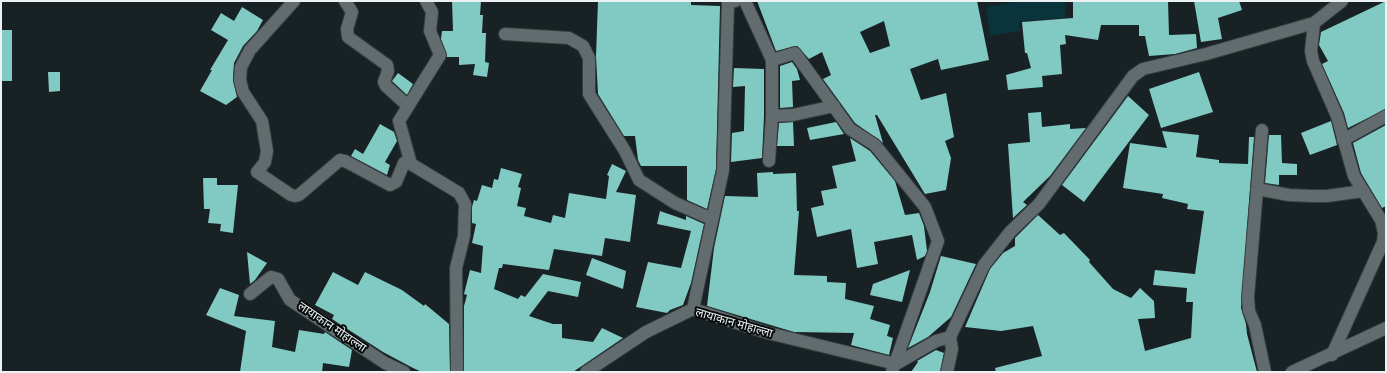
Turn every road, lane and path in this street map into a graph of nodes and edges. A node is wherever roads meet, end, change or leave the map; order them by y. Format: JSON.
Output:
{"nodes":[{"id":1,"x":294,"y":1,"type":"edge"},
{"id":2,"x":345,"y":1,"type":"edge"},
{"id":3,"x":426,"y":1,"type":"edge"},
{"id":4,"x":735,"y":1,"type":"edge"},
{"id":5,"x":745,"y":1,"type":"edge"},
{"id":6,"x":1342,"y":1,"type":"edge"},
{"id":7,"x":1314,"y":23,"type":"junction"},
{"id":8,"x":505,"y":34,"type":"dead end"},
{"id":9,"x":772,"y":60,"type":"junction"},
{"id":10,"x":408,"y":106,"type":"junction"},
{"id":11,"x":834,"y":106,"type":"junction"},
{"id":12,"x":772,"y":116,"type":"junction"},
{"id":13,"x":1386,"y":116,"type":"edge"},
{"id":14,"x":1262,"y":130,"type":"dead end"},
{"id":15,"x":1344,"y":140,"type":"junction"},
{"id":16,"x":769,"y":161,"type":"dead end"},
{"id":17,"x":411,"y":164,"type":"junction"},
{"id":18,"x":1257,"y":189,"type":"junction"},
{"id":19,"x":1363,"y":191,"type":"junction"},
{"id":20,"x":1384,"y":218,"type":"edge"},
{"id":21,"x":712,"y":219,"type":"junction"},
{"id":22,"x":250,"y":294,"type":"dead end"},
{"id":23,"x":693,"y":309,"type":"junction"},
{"id":24,"x":1386,"y":328,"type":"edge"},
{"id":25,"x":950,"y":337,"type":"junction"},
{"id":26,"x":1332,"y":355,"type":"junction"},
{"id":27,"x":894,"y":368,"type":"edge"},
{"id":28,"x":404,"y":372,"type":"edge"},
{"id":29,"x":457,"y":372,"type":"edge"},
{"id":30,"x":586,"y":372,"type":"edge"},
{"id":31,"x":947,"y":372,"type":"edge"},
{"id":32,"x":1265,"y":372,"type":"edge"},
{"id":33,"x":1292,"y":372,"type":"edge"}],
"edges":[{"from":1,"to":17,"type":"street"},
{"from":2,"to":10,"type":"street"},
{"from":3,"to":10,"type":"street"},
{"from":4,"to":21,"type":"street"},
{"from":5,"to":9,"type":"street"},
{"from":6,"to":7,"type":"street"},
{"from":7,"to":15,"type":"street"},
{"from":7,"to":25,"type":"street"},
{"from":8,"to":21,"type":"street"},
{"from":9,"to":11,"type":"street"},
{"from":9,"to":12,"type":"street"},
{"from":10,"to":17,"type":"street"},
{"from":11,"to":12,"type":"street"},
{"from":11,"to":27,"type":"street"},
{"from":12,"to":16,"type":"street"},
{"from":13,"to":15,"type":"street"},
{"from":14,"to":18,"type":"street"},
{"from":15,"to":19,"type":"street"},
{"from":17,"to":29,"type":"street"},
{"from":18,"to":19,"type":"street"},
{"from":18,"to":32,"type":"street"},
{"from":19,"to":20,"type":"street"},
{"from":20,"to":26,"type":"street"},
{"from":21,"to":23,"type":"street"},
{"from":22,"to":28,"type":"street","name":"लायाकान मोहाल्ला"},
{"from":23,"to":27,"type":"street","name":"लायाकान मोहाल्ला"},
{"from":23,"to":30,"type":"street","name":"लायाकान मोहाल्ला"},
{"from":24,"to":26,"type":"street"},
{"from":25,"to":27,"type":"street"},
{"from":25,"to":31,"type":"street"},
{"from":26,"to":33,"type":"street"}]}
